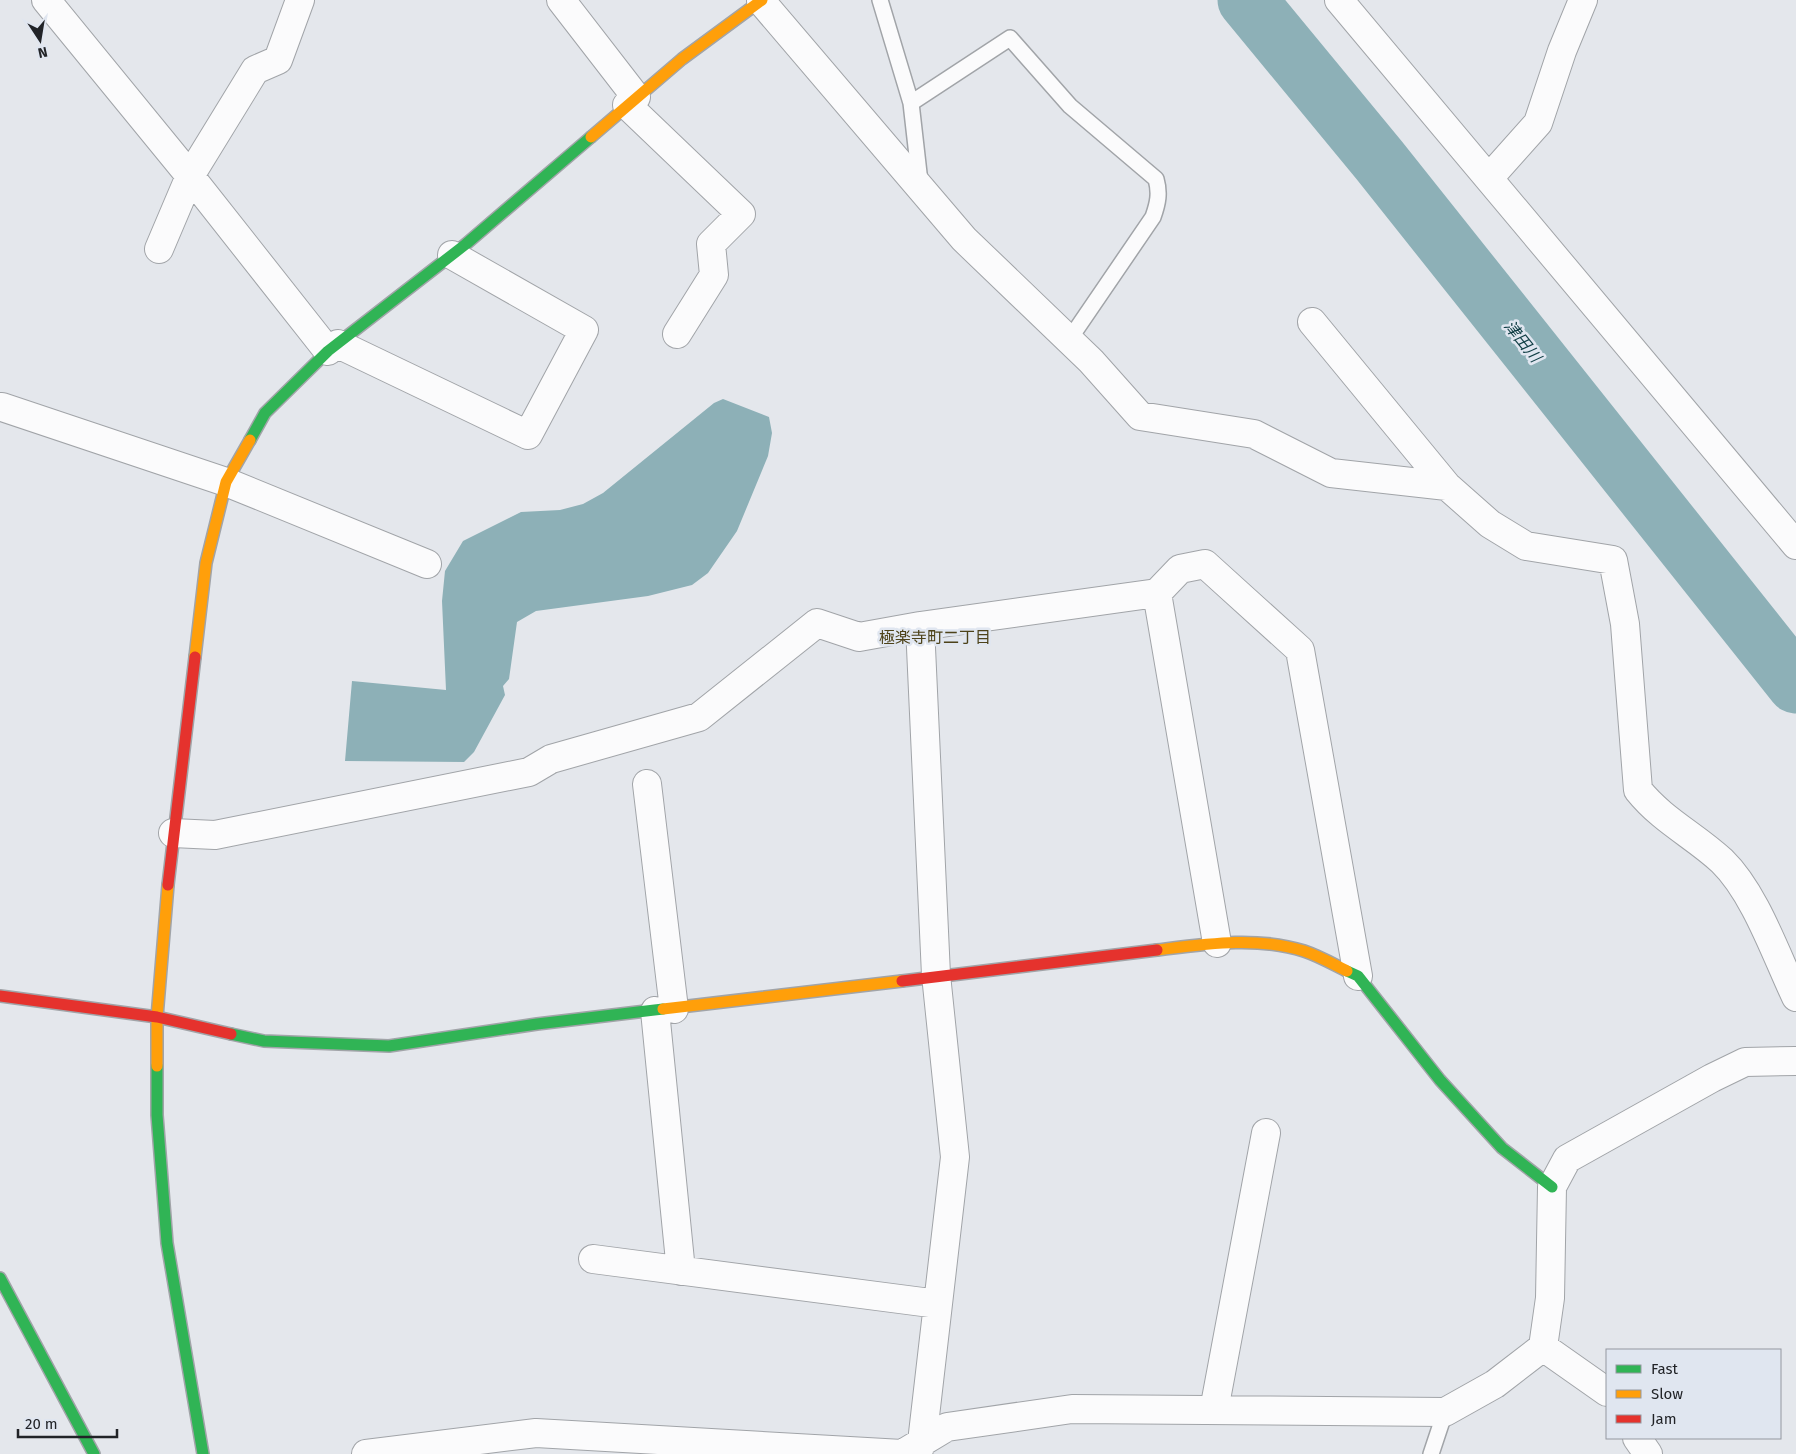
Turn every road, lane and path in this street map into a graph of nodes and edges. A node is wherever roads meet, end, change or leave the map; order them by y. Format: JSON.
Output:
{"nodes":[{"id":1,"x":46,"y":0,"type":"edge"},
{"id":2,"x":300,"y":0,"type":"edge"},
{"id":3,"x":561,"y":0,"type":"edge"},
{"id":4,"x":880,"y":0,"type":"edge"},
{"id":5,"x":1339,"y":0,"type":"edge"},
{"id":6,"x":1583,"y":0,"type":"edge"},
{"id":7,"x":762,"y":1,"type":"edge"},
{"id":8,"x":632,"y":101,"type":"junction"},
{"id":9,"x":911,"y":104,"type":"junction"},
{"id":10,"x":190,"y":176,"type":"junction"},
{"id":11,"x":1490,"y":178,"type":"junction"},
{"id":12,"x":920,"y":189,"type":"junction"},
{"id":13,"x":159,"y":249,"type":"dead end"},
{"id":14,"x":452,"y":255,"type":"junction"},
{"id":15,"x":1312,"y":322,"type":"dead end"},
{"id":16,"x":677,"y":334,"type":"dead end"},
{"id":17,"x":1070,"y":340,"type":"junction"},
{"id":18,"x":333,"y":348,"type":"junction"},
{"id":19,"x":2,"y":408,"type":"dead end"},
{"id":20,"x":226,"y":482,"type":"junction"},
{"id":21,"x":1447,"y":486,"type":"junction"},
{"id":22,"x":1796,"y":545,"type":"edge"},
{"id":23,"x":427,"y":564,"type":"dead end"},
{"id":24,"x":1157,"y":592,"type":"junction"},
{"id":25,"x":920,"y":626,"type":"junction"},
{"id":26,"x":647,"y":784,"type":"dead end"},
{"id":27,"x":173,"y":833,"type":"junction"},
{"id":28,"x":1218,"y":943,"type":"junction"},
{"id":29,"x":936,"y":975,"type":"junction"},
{"id":30,"x":1358,"y":976,"type":"junction"},
{"id":31,"x":0,"y":996,"type":"edge"},
{"id":32,"x":1796,"y":997,"type":"edge"},
{"id":33,"x":665,"y":1010,"type":"junction"},
{"id":34,"x":157,"y":1017,"type":"junction"},
{"id":35,"x":1796,"y":1060,"type":"edge"},
{"id":36,"x":1266,"y":1133,"type":"dead end"},
{"id":37,"x":1552,"y":1187,"type":"junction"},
{"id":38,"x":593,"y":1259,"type":"dead end"},
{"id":39,"x":681,"y":1271,"type":"junction"},
{"id":40,"x":0,"y":1278,"type":"edge"},
{"id":41,"x":938,"y":1304,"type":"junction"},
{"id":42,"x":1543,"y":1347,"type":"junction"},
{"id":43,"x":1606,"y":1391,"type":"edge"},
{"id":44,"x":1214,"y":1410,"type":"junction"},
{"id":45,"x":1445,"y":1412,"type":"junction"},
{"id":46,"x":1639,"y":1439,"type":"edge"},
{"id":47,"x":920,"y":1448,"type":"edge"},
{"id":48,"x":94,"y":1454,"type":"edge"},
{"id":49,"x":203,"y":1454,"type":"edge"},
{"id":50,"x":366,"y":1454,"type":"edge"},
{"id":51,"x":1431,"y":1454,"type":"edge"},
{"id":52,"x":1648,"y":1454,"type":"edge"}],
"edges":[{"from":1,"to":10,"type":"street"},
{"from":2,"to":10,"type":"street"},
{"from":3,"to":8,"type":"street"},
{"from":4,"to":9,"type":"lane"},
{"from":5,"to":11,"type":"street"},
{"from":6,"to":11,"type":"street"},
{"from":7,"to":8,"type":"street"},
{"from":7,"to":12,"type":"street"},
{"from":8,"to":14,"type":"street"},
{"from":8,"to":16,"type":"street"},
{"from":9,"to":12,"type":"lane"},
{"from":9,"to":17,"type":"lane"},
{"from":10,"to":13,"type":"street"},
{"from":10,"to":18,"type":"street"},
{"from":11,"to":22,"type":"street"},
{"from":12,"to":17,"type":"street"},
{"from":14,"to":18,"type":"street"},
{"from":14,"to":18,"type":"street"},
{"from":15,"to":21,"type":"street"},
{"from":17,"to":21,"type":"street"},
{"from":18,"to":20,"type":"street"},
{"from":19,"to":20,"type":"street"},
{"from":20,"to":23,"type":"street"},
{"from":20,"to":27,"type":"street"},
{"from":21,"to":32,"type":"street"},
{"from":24,"to":25,"type":"street"},
{"from":24,"to":28,"type":"street"},
{"from":24,"to":30,"type":"street"},
{"from":25,"to":27,"type":"street"},
{"from":25,"to":29,"type":"street"},
{"from":26,"to":33,"type":"street"},
{"from":27,"to":34,"type":"street"},
{"from":28,"to":29,"type":"street"},
{"from":28,"to":30,"type":"street"},
{"from":29,"to":33,"type":"street"},
{"from":29,"to":41,"type":"street"},
{"from":30,"to":37,"type":"street"},
{"from":31,"to":34,"type":"street"},
{"from":33,"to":34,"type":"street"},
{"from":33,"to":39,"type":"street"},
{"from":34,"to":49,"type":"street"},
{"from":35,"to":37,"type":"street"},
{"from":36,"to":44,"type":"street"},
{"from":37,"to":42,"type":"street"},
{"from":38,"to":39,"type":"street"},
{"from":39,"to":41,"type":"street"},
{"from":40,"to":48,"type":"street"},
{"from":41,"to":47,"type":"street"},
{"from":42,"to":43,"type":"street"},
{"from":42,"to":45,"type":"street"},
{"from":44,"to":45,"type":"street"},
{"from":44,"to":47,"type":"street"},
{"from":45,"to":51,"type":"lane"},
{"from":46,"to":52,"type":"street"},
{"from":47,"to":50,"type":"street"}]}
